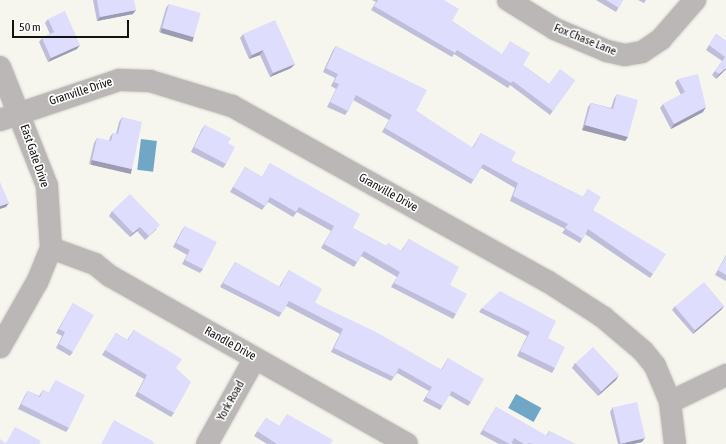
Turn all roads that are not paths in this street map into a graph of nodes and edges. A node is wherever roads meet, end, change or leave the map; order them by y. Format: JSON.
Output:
{"nodes":[{"id":1,"x":508,"y":0,"type":"edge"},
{"id":2,"x":695,"y":0,"type":"edge"},
{"id":3,"x":0,"y":67,"type":"edge"},
{"id":4,"x":9,"y":116,"type":"edge"},
{"id":5,"x":51,"y":248,"type":"junction"},
{"id":6,"x":0,"y":347,"type":"edge"},
{"id":7,"x":255,"y":358,"type":"junction"},
{"id":8,"x":726,"y":375,"type":"edge"},
{"id":9,"x":670,"y":402,"type":"junction"},
{"id":10,"x":207,"y":444,"type":"edge"},
{"id":11,"x":407,"y":444,"type":"edge"},
{"id":12,"x":675,"y":444,"type":"edge"}],
"edges":[{"from":1,"to":2,"type":"street","name":"Fox Chase Lane"},
{"from":3,"to":4,"type":"street","name":"East Gate Drive"},
{"from":4,"to":5,"type":"street","name":"East Gate Drive"},
{"from":4,"to":9,"type":"street","name":"Granville Drive"},
{"from":5,"to":6,"type":"street"},
{"from":5,"to":7,"type":"street","name":"Randle Drive"},
{"from":7,"to":10,"type":"street","name":"York Road"},
{"from":7,"to":11,"type":"street","name":"Randle Drive"},
{"from":8,"to":9,"type":"street"},
{"from":9,"to":12,"type":"street","name":"Granville Drive"}]}
